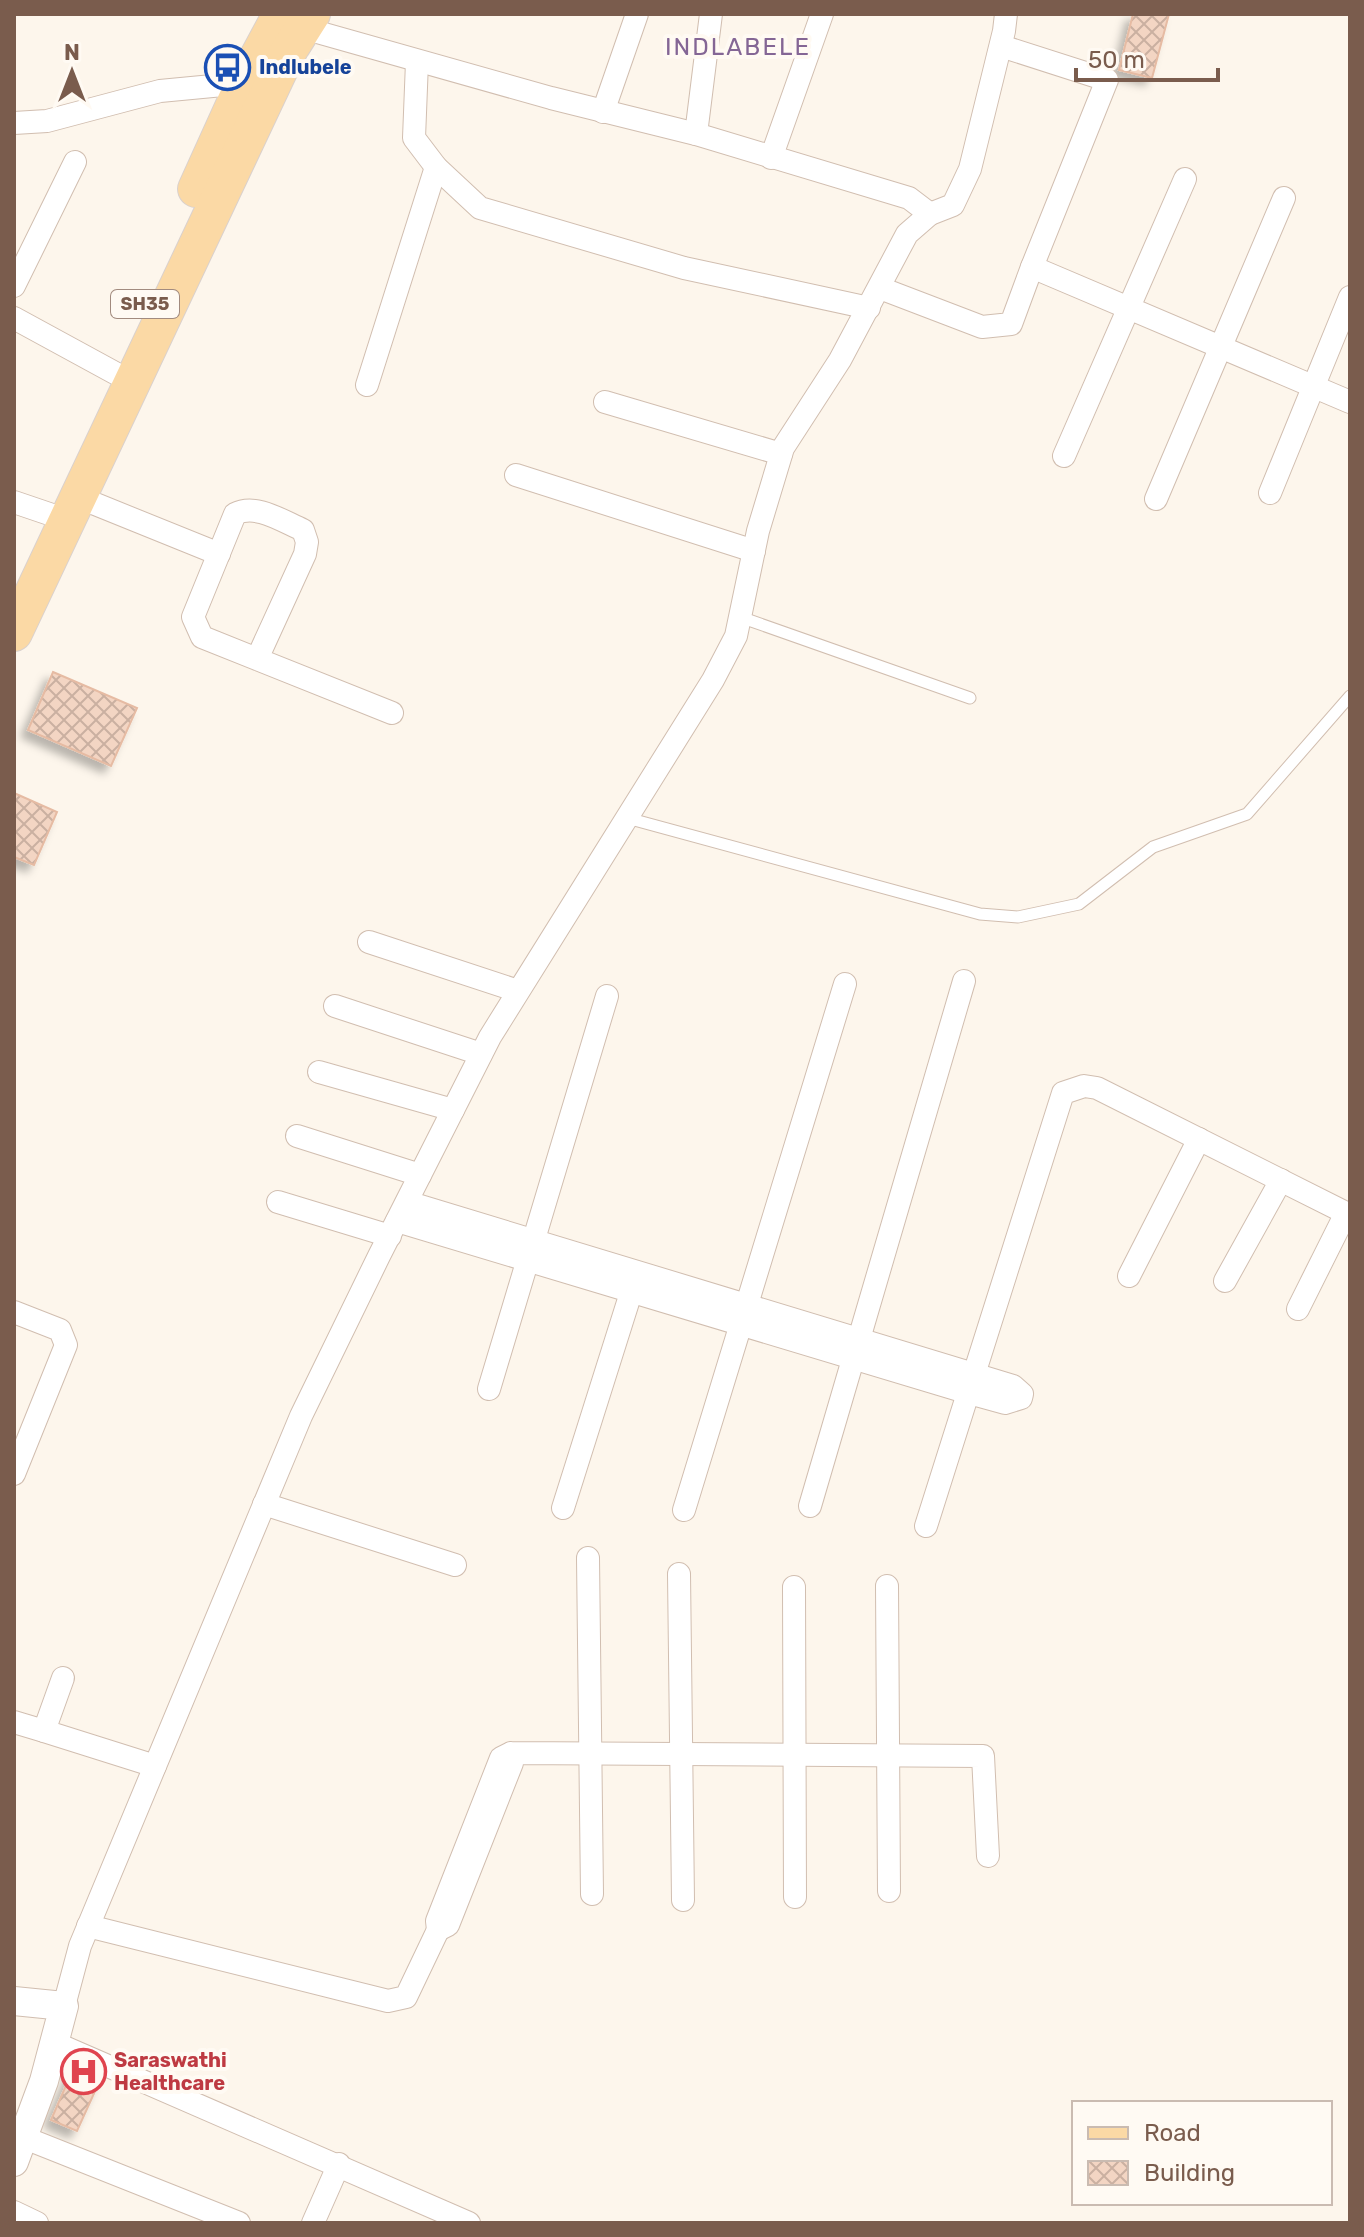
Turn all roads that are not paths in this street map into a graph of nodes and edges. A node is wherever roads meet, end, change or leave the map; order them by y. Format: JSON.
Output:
{"nodes":[{"id":1,"x":637,"y":14,"type":"edge"},
{"id":2,"x":711,"y":14,"type":"edge"},
{"id":3,"x":822,"y":14,"type":"edge"},
{"id":4,"x":1006,"y":14,"type":"edge"},
{"id":5,"x":299,"y":19,"type":"edge"},
{"id":6,"x":1001,"y":46,"type":"junction"},
{"id":7,"x":417,"y":62,"type":"junction"},
{"id":8,"x":244,"y":83,"type":"junction"},
{"id":9,"x":603,"y":112,"type":"junction"},
{"id":10,"x":14,"y":123,"type":"edge"},
{"id":11,"x":696,"y":134,"type":"junction"},
{"id":12,"x":771,"y":158,"type":"junction"},
{"id":13,"x":75,"y":162,"type":"dead end"},
{"id":14,"x":436,"y":167,"type":"junction"},
{"id":15,"x":1185,"y":179,"type":"dead end"},
{"id":16,"x":1284,"y":198,"type":"dead end"},
{"id":17,"x":930,"y":214,"type":"junction"},
{"id":18,"x":1032,"y":267,"type":"junction"},
{"id":19,"x":14,"y":286,"type":"edge"},
{"id":20,"x":880,"y":288,"type":"junction"},
{"id":21,"x":1350,"y":297,"type":"edge"},
{"id":22,"x":1127,"y":306,"type":"junction"},
{"id":23,"x":869,"y":308,"type":"junction"},
{"id":24,"x":14,"y":318,"type":"edge"},
{"id":25,"x":1223,"y":346,"type":"junction"},
{"id":26,"x":115,"y":373,"type":"junction"},
{"id":27,"x":367,"y":385,"type":"dead end"},
{"id":28,"x":1314,"y":385,"type":"junction"},
{"id":29,"x":605,"y":402,"type":"dead end"},
{"id":30,"x":1350,"y":402,"type":"edge"},
{"id":31,"x":781,"y":454,"type":"junction"},
{"id":32,"x":1064,"y":456,"type":"dead end"},
{"id":33,"x":516,"y":475,"type":"dead end"},
{"id":34,"x":1270,"y":493,"type":"dead end"},
{"id":35,"x":1156,"y":499,"type":"dead end"},
{"id":36,"x":14,"y":502,"type":"edge"},
{"id":37,"x":66,"y":511,"type":"junction"},
{"id":38,"x":754,"y":551,"type":"junction"},
{"id":39,"x":219,"y":554,"type":"junction"},
{"id":40,"x":14,"y":595,"type":"edge"},
{"id":41,"x":740,"y":617,"type":"junction"},
{"id":42,"x":14,"y":633,"type":"edge"},
{"id":43,"x":257,"y":659,"type":"junction"},
{"id":44,"x":1350,"y":696,"type":"edge"},
{"id":45,"x":970,"y":698,"type":"dead end"},
{"id":46,"x":392,"y":713,"type":"dead end"},
{"id":47,"x":627,"y":818,"type":"junction"},
{"id":48,"x":369,"y":942,"type":"dead end"},
{"id":49,"x":964,"y":981,"type":"dead end"},
{"id":50,"x":845,"y":984,"type":"dead end"},
{"id":51,"x":518,"y":991,"type":"junction"},
{"id":52,"x":607,"y":996,"type":"dead end"},
{"id":53,"x":335,"y":1006,"type":"dead end"},
{"id":54,"x":481,"y":1054,"type":"junction"},
{"id":55,"x":319,"y":1072,"type":"dead end"},
{"id":56,"x":453,"y":1110,"type":"junction"},
{"id":57,"x":297,"y":1136,"type":"dead end"},
{"id":58,"x":1199,"y":1139,"type":"junction"},
{"id":59,"x":420,"y":1175,"type":"junction"},
{"id":60,"x":1281,"y":1180,"type":"junction"},
{"id":61,"x":278,"y":1202,"type":"dead end"},
{"id":62,"x":1348,"y":1214,"type":"edge"},
{"id":63,"x":398,"y":1219,"type":"junction"},
{"id":64,"x":532,"y":1250,"type":"junction"},
{"id":65,"x":1129,"y":1276,"type":"dead end"},
{"id":66,"x":635,"y":1281,"type":"junction"},
{"id":67,"x":1225,"y":1281,"type":"dead end"},
{"id":68,"x":1298,"y":1309,"type":"dead end"},
{"id":69,"x":14,"y":1312,"type":"edge"},
{"id":70,"x":741,"y":1313,"type":"junction"},
{"id":71,"x":855,"y":1348,"type":"junction"},
{"id":72,"x":972,"y":1384,"type":"junction"},
{"id":73,"x":489,"y":1389,"type":"dead end"},
{"id":74,"x":14,"y":1474,"type":"edge"},
{"id":75,"x":264,"y":1504,"type":"junction"},
{"id":76,"x":810,"y":1506,"type":"dead end"},
{"id":77,"x":563,"y":1508,"type":"dead end"},
{"id":78,"x":684,"y":1510,"type":"dead end"},
{"id":79,"x":926,"y":1526,"type":"dead end"},
{"id":80,"x":588,"y":1558,"type":"dead end"},
{"id":81,"x":455,"y":1565,"type":"dead end"},
{"id":82,"x":679,"y":1574,"type":"dead end"},
{"id":83,"x":887,"y":1586,"type":"dead end"},
{"id":84,"x":794,"y":1587,"type":"dead end"},
{"id":85,"x":63,"y":1678,"type":"dead end"},
{"id":86,"x":14,"y":1722,"type":"edge"},
{"id":87,"x":44,"y":1731,"type":"junction"},
{"id":88,"x":589,"y":1755,"type":"junction"},
{"id":89,"x":682,"y":1756,"type":"junction"},
{"id":90,"x":794,"y":1757,"type":"junction"},
{"id":91,"x":890,"y":1757,"type":"junction"},
{"id":92,"x":155,"y":1766,"type":"junction"},
{"id":93,"x":988,"y":1856,"type":"dead end"},
{"id":94,"x":889,"y":1891,"type":"dead end"},
{"id":95,"x":592,"y":1894,"type":"dead end"},
{"id":96,"x":795,"y":1897,"type":"dead end"},
{"id":97,"x":683,"y":1900,"type":"dead end"},
{"id":98,"x":88,"y":1926,"type":"junction"},
{"id":99,"x":14,"y":2001,"type":"edge"},
{"id":100,"x":64,"y":2006,"type":"junction"},
{"id":101,"x":55,"y":2043,"type":"junction"},
{"id":102,"x":20,"y":2150,"type":"edge"},
{"id":103,"x":339,"y":2164,"type":"junction"},
{"id":104,"x":14,"y":2212,"type":"edge"},
{"id":105,"x":37,"y":2223,"type":"edge"},
{"id":106,"x":239,"y":2223,"type":"edge"},
{"id":107,"x":313,"y":2223,"type":"edge"},
{"id":108,"x":469,"y":2223,"type":"edge"}],
"edges":[{"from":1,"to":9,"type":"street"},
{"from":2,"to":11,"type":"street"},
{"from":3,"to":12,"type":"street"},
{"from":4,"to":6,"type":"street"},
{"from":5,"to":7,"type":"street"},
{"from":5,"to":8,"type":"main road","number":"SH35"},
{"from":5,"to":37,"type":"main road"},
{"from":6,"to":17,"type":"street"},
{"from":6,"to":18,"type":"street"},
{"from":7,"to":9,"type":"street"},
{"from":7,"to":14,"type":"street"},
{"from":8,"to":10,"type":"street"},
{"from":8,"to":26,"type":"main road","number":"SH35"},
{"from":9,"to":11,"type":"street"},
{"from":11,"to":12,"type":"street"},
{"from":12,"to":17,"type":"street"},
{"from":13,"to":19,"type":"street"},
{"from":14,"to":23,"type":"street"},
{"from":14,"to":27,"type":"street"},
{"from":15,"to":22,"type":"street"},
{"from":16,"to":25,"type":"street"},
{"from":17,"to":20,"type":"street"},
{"from":18,"to":20,"type":"street"},
{"from":18,"to":22,"type":"street"},
{"from":20,"to":23,"type":"street"},
{"from":21,"to":28,"type":"street"},
{"from":22,"to":25,"type":"street"},
{"from":22,"to":32,"type":"street"},
{"from":23,"to":31,"type":"street"},
{"from":24,"to":26,"type":"street"},
{"from":25,"to":28,"type":"street"},
{"from":25,"to":35,"type":"street"},
{"from":26,"to":37,"type":"main road","number":"SH35"},
{"from":28,"to":30,"type":"street"},
{"from":28,"to":34,"type":"street"},
{"from":29,"to":31,"type":"street"},
{"from":31,"to":38,"type":"street"},
{"from":33,"to":38,"type":"street"},
{"from":36,"to":37,"type":"street"},
{"from":37,"to":39,"type":"street"},
{"from":37,"to":40,"type":"main road","number":"SH35"},
{"from":37,"to":42,"type":"main road"},
{"from":38,"to":41,"type":"street"},
{"from":39,"to":43,"type":"street"},
{"from":39,"to":43,"type":"street"},
{"from":41,"to":45,"type":"lane"},
{"from":41,"to":47,"type":"street"},
{"from":43,"to":46,"type":"street"},
{"from":44,"to":47,"type":"lane"},
{"from":47,"to":51,"type":"street"},
{"from":48,"to":51,"type":"street"},
{"from":49,"to":71,"type":"street"},
{"from":50,"to":70,"type":"street"},
{"from":51,"to":54,"type":"street"},
{"from":52,"to":64,"type":"street"},
{"from":53,"to":54,"type":"street"},
{"from":54,"to":56,"type":"street"},
{"from":55,"to":56,"type":"street"},
{"from":56,"to":59,"type":"street"},
{"from":57,"to":59,"type":"street"},
{"from":58,"to":60,"type":"street"},
{"from":58,"to":65,"type":"street"},
{"from":58,"to":72,"type":"street"},
{"from":59,"to":63,"type":"street"},
{"from":60,"to":62,"type":"street"},
{"from":60,"to":67,"type":"street"},
{"from":61,"to":63,"type":"street"},
{"from":62,"to":68,"type":"street"},
{"from":63,"to":64,"type":"street"},
{"from":63,"to":75,"type":"street"},
{"from":64,"to":66,"type":"street"},
{"from":64,"to":73,"type":"street"},
{"from":66,"to":70,"type":"street"},
{"from":66,"to":77,"type":"street"},
{"from":69,"to":74,"type":"street"},
{"from":70,"to":71,"type":"street"},
{"from":70,"to":78,"type":"street"},
{"from":71,"to":72,"type":"street"},
{"from":71,"to":76,"type":"street"},
{"from":72,"to":79,"type":"street"},
{"from":75,"to":81,"type":"street"},
{"from":75,"to":92,"type":"street"},
{"from":80,"to":88,"type":"street"},
{"from":82,"to":89,"type":"street"},
{"from":83,"to":91,"type":"street"},
{"from":84,"to":90,"type":"street"},
{"from":85,"to":87,"type":"street"},
{"from":86,"to":87,"type":"street"},
{"from":87,"to":92,"type":"street"},
{"from":88,"to":89,"type":"street"},
{"from":88,"to":95,"type":"street"},
{"from":88,"to":98,"type":"street"},
{"from":89,"to":90,"type":"street"},
{"from":89,"to":97,"type":"street"},
{"from":90,"to":91,"type":"street"},
{"from":90,"to":96,"type":"street"},
{"from":91,"to":93,"type":"street"},
{"from":91,"to":94,"type":"street"},
{"from":92,"to":98,"type":"street"},
{"from":98,"to":100,"type":"street"},
{"from":99,"to":100,"type":"street"},
{"from":100,"to":101,"type":"street"},
{"from":101,"to":102,"type":"street"},
{"from":101,"to":103,"type":"street"},
{"from":102,"to":106,"type":"street"},
{"from":103,"to":107,"type":"street"},
{"from":103,"to":108,"type":"street"},
{"from":104,"to":105,"type":"street"}]}
